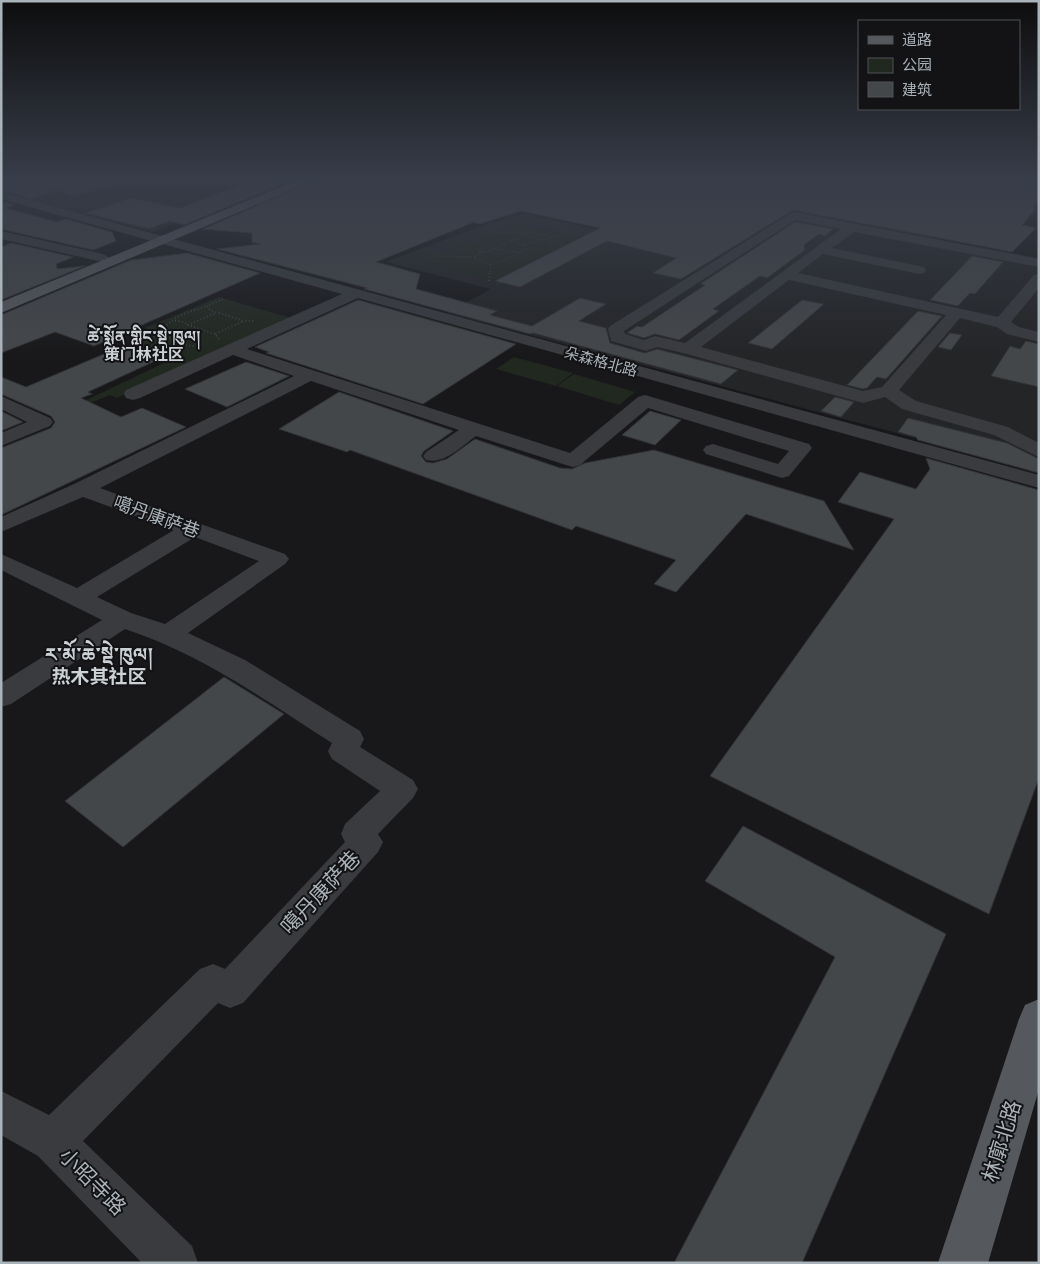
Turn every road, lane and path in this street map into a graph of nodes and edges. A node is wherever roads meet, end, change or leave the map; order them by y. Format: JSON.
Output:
{"nodes":[{"id":1,"x":14,"y":238,"type":"edge"},
{"id":2,"x":154,"y":238,"type":"edge"},
{"id":3,"x":518,"y":238,"type":"edge"},
{"id":4,"x":532,"y":238,"type":"edge"},
{"id":5,"x":549,"y":238,"type":"edge"},
{"id":6,"x":759,"y":238,"type":"edge"},
{"id":7,"x":838,"y":238,"type":"edge"},
{"id":8,"x":904,"y":238,"type":"edge"},
{"id":9,"x":158,"y":239,"type":"junction"},
{"id":10,"x":474,"y":239,"type":"dead end"},
{"id":11,"x":545,"y":239,"type":"junction"},
{"id":12,"x":541,"y":240,"type":"junction"},
{"id":13,"x":510,"y":241,"type":"junction"},
{"id":14,"x":523,"y":245,"type":"junction"},
{"id":15,"x":562,"y":246,"type":"dead end"},
{"id":16,"x":946,"y":246,"type":"junction"},
{"id":17,"x":493,"y":249,"type":"junction"},
{"id":18,"x":822,"y":250,"type":"junction"},
{"id":19,"x":520,"y":252,"type":"junction"},
{"id":20,"x":480,"y":253,"type":"junction"},
{"id":21,"x":432,"y":256,"type":"dead end"},
{"id":22,"x":474,"y":257,"type":"junction"},
{"id":23,"x":103,"y":258,"type":"junction"},
{"id":24,"x":1039,"y":263,"type":"edge"},
{"id":25,"x":490,"y":264,"type":"junction"},
{"id":26,"x":919,"y":270,"type":"junction"},
{"id":27,"x":786,"y":275,"type":"junction"},
{"id":28,"x":1039,"y":278,"type":"edge"},
{"id":29,"x":489,"y":281,"type":"dead end"},
{"id":30,"x":355,"y":294,"type":"junction"},
{"id":31,"x":889,"y":298,"type":"junction"},
{"id":32,"x":223,"y":299,"type":"dead end"},
{"id":33,"x":1,"y":300,"type":"edge"},
{"id":34,"x":207,"y":306,"type":"junction"},
{"id":35,"x":1,"y":308,"type":"edge"},
{"id":36,"x":217,"y":313,"type":"junction"},
{"id":37,"x":956,"y":313,"type":"junction"},
{"id":38,"x":174,"y":321,"type":"junction"},
{"id":39,"x":1002,"y":323,"type":"junction"},
{"id":40,"x":188,"y":325,"type":"junction"},
{"id":41,"x":282,"y":326,"type":"junction"},
{"id":42,"x":215,"y":334,"type":"dead end"},
{"id":43,"x":1039,"y":337,"type":"edge"},
{"id":44,"x":199,"y":346,"type":"dead end"},
{"id":45,"x":688,"y":349,"type":"junction"},
{"id":46,"x":233,"y":350,"type":"junction"},
{"id":47,"x":310,"y":375,"type":"junction"},
{"id":48,"x":888,"y":391,"type":"junction"},
{"id":49,"x":133,"y":394,"type":"dead end"},
{"id":50,"x":1,"y":402,"type":"edge"},
{"id":51,"x":806,"y":417,"type":"junction"},
{"id":52,"x":475,"y":428,"type":"junction"},
{"id":53,"x":739,"y":429,"type":"junction"},
{"id":54,"x":770,"y":438,"type":"junction"},
{"id":55,"x":1,"y":440,"type":"edge"},
{"id":56,"x":1039,"y":451,"type":"edge"},
{"id":57,"x":433,"y":456,"type":"dead end"},
{"id":58,"x":1039,"y":482,"type":"edge"},
{"id":59,"x":82,"y":489,"type":"junction"},
{"id":60,"x":1,"y":524,"type":"edge"},
{"id":61,"x":192,"y":528,"type":"junction"},
{"id":62,"x":1,"y":561,"type":"edge"},
{"id":63,"x":78,"y":598,"type":"junction"},
{"id":64,"x":122,"y":618,"type":"junction"},
{"id":65,"x":168,"y":634,"type":"junction"},
{"id":66,"x":1,"y":697,"type":"edge"},
{"id":67,"x":1039,"y":1019,"type":"edge"},
{"id":68,"x":1,"y":1112,"type":"edge"},
{"id":69,"x":53,"y":1140,"type":"junction"},
{"id":70,"x":175,"y":1263,"type":"edge"},
{"id":71,"x":963,"y":1263,"type":"edge"}],
"edges":[{"from":1,"to":23,"type":"street"},
{"from":2,"to":9,"type":"street","name":"朵森格北路"},
{"from":3,"to":13,"type":"path"},
{"from":4,"to":12,"type":"path"},
{"from":5,"to":11,"type":"path"},
{"from":6,"to":45,"type":"street"},
{"from":7,"to":18,"type":"street"},
{"from":8,"to":16,"type":"street"},
{"from":9,"to":23,"type":"main road"},
{"from":9,"to":30,"type":"street","name":"朵森格北路"},
{"from":9,"to":35,"type":"main road"},
{"from":10,"to":20,"type":"path"},
{"from":11,"to":12,"type":"path"},
{"from":11,"to":15,"type":"path"},
{"from":12,"to":14,"type":"path"},
{"from":13,"to":14,"type":"path"},
{"from":13,"to":17,"type":"path"},
{"from":14,"to":19,"type":"path"},
{"from":16,"to":24,"type":"street"},
{"from":16,"to":26,"type":"street"},
{"from":17,"to":19,"type":"path"},
{"from":17,"to":20,"type":"path"},
{"from":18,"to":26,"type":"street"},
{"from":18,"to":27,"type":"street"},
{"from":19,"to":25,"type":"path"},
{"from":20,"to":22,"type":"path"},
{"from":21,"to":22,"type":"path"},
{"from":22,"to":25,"type":"path"},
{"from":23,"to":33,"type":"main road"},
{"from":25,"to":29,"type":"path"},
{"from":26,"to":31,"type":"street"},
{"from":27,"to":31,"type":"street"},
{"from":27,"to":45,"type":"street"},
{"from":28,"to":39,"type":"street"},
{"from":30,"to":41,"type":"street"},
{"from":30,"to":51,"type":"street","name":"朵森格北路"},
{"from":31,"to":37,"type":"street"},
{"from":32,"to":34,"type":"path"},
{"from":34,"to":36,"type":"path"},
{"from":34,"to":38,"type":"path"},
{"from":36,"to":40,"type":"path"},
{"from":36,"to":41,"type":"path"},
{"from":37,"to":39,"type":"street"},
{"from":37,"to":48,"type":"street"},
{"from":38,"to":40,"type":"path"},
{"from":38,"to":44,"type":"path"},
{"from":39,"to":43,"type":"street"},
{"from":40,"to":42,"type":"path"},
{"from":41,"to":46,"type":"street"},
{"from":45,"to":48,"type":"street"},
{"from":46,"to":47,"type":"street"},
{"from":46,"to":49,"type":"street"},
{"from":47,"to":52,"type":"street"},
{"from":47,"to":59,"type":"street"},
{"from":48,"to":56,"type":"street"},
{"from":50,"to":55,"type":"street"},
{"from":51,"to":54,"type":"street"},
{"from":51,"to":58,"type":"street","name":"朵森格北路"},
{"from":52,"to":53,"type":"street"},
{"from":52,"to":57,"type":"street"},
{"from":53,"to":54,"type":"street"},
{"from":53,"to":54,"type":"street"},
{"from":59,"to":60,"type":"street"},
{"from":59,"to":61,"type":"street","name":"噶丹康萨巷"},
{"from":61,"to":63,"type":"street"},
{"from":61,"to":65,"type":"street","name":"噶丹康萨巷"},
{"from":62,"to":63,"type":"street","name":"噶丹康萨巷"},
{"from":63,"to":64,"type":"street","name":"噶丹康萨巷"},
{"from":64,"to":65,"type":"street","name":"噶丹康萨巷"},
{"from":64,"to":66,"type":"street"},
{"from":65,"to":69,"type":"street","name":"噶丹康萨巷"},
{"from":67,"to":71,"type":"main road","name":"林廓北路"},
{"from":68,"to":69,"type":"street","name":"小昭寺路"},
{"from":69,"to":70,"type":"street","name":"小昭寺路"}]}
